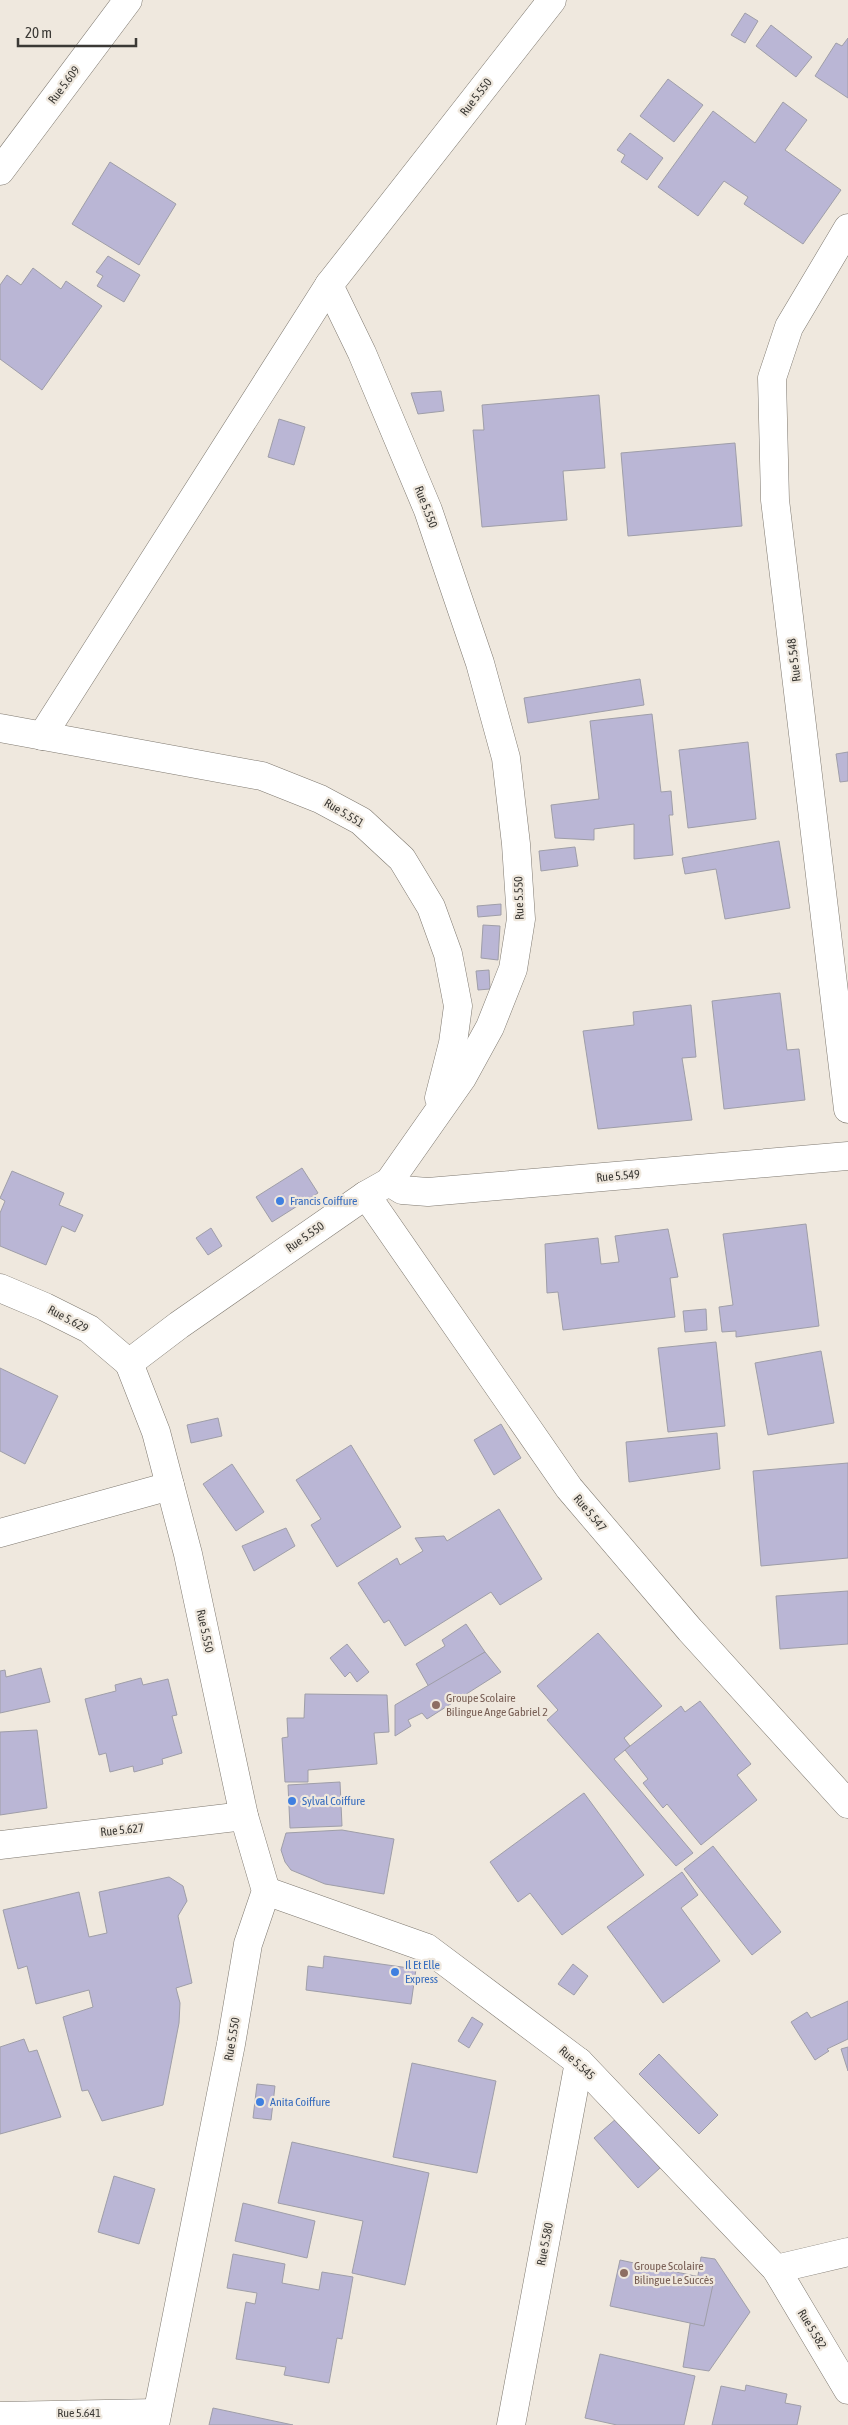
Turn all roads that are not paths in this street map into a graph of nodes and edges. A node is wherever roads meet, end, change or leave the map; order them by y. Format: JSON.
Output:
{"nodes":[{"id":1,"x":128,"y":0,"type":"edge"},
{"id":2,"x":552,"y":0,"type":"edge"},
{"id":3,"x":0,"y":171,"type":"edge"},
{"id":4,"x":848,"y":228,"type":"edge"},
{"id":5,"x":329,"y":285,"type":"junction"},
{"id":6,"x":0,"y":728,"type":"edge"},
{"id":7,"x":42,"y":736,"type":"junction"},
{"id":8,"x":848,"y":1109,"type":"edge"},
{"id":9,"x":430,"y":1126,"type":"junction"},
{"id":10,"x":848,"y":1156,"type":"edge"},
{"id":11,"x":389,"y":1182,"type":"junction"},
{"id":12,"x":366,"y":1195,"type":"junction"},
{"id":13,"x":0,"y":1288,"type":"edge"},
{"id":14,"x":129,"y":1363,"type":"junction"},
{"id":15,"x":170,"y":1486,"type":"junction"},
{"id":16,"x":0,"y":1533,"type":"edge"},
{"id":17,"x":848,"y":1804,"type":"edge"},
{"id":18,"x":244,"y":1816,"type":"junction"},
{"id":19,"x":0,"y":1844,"type":"edge"},
{"id":20,"x":266,"y":1891,"type":"junction"},
{"id":21,"x":579,"y":2062,"type":"junction"},
{"id":22,"x":848,"y":2252,"type":"edge"},
{"id":23,"x":776,"y":2269,"type":"junction"},
{"id":24,"x":848,"y":2390,"type":"edge"},
{"id":25,"x":0,"y":2416,"type":"edge"},
{"id":26,"x":156,"y":2419,"type":"edge"},
{"id":27,"x":511,"y":2425,"type":"edge"}],
"edges":[{"from":1,"to":3,"type":"street","name":"Rue 5.609"},
{"from":2,"to":5,"type":"street","name":"Rue 5.550"},
{"from":4,"to":8,"type":"street","name":"Rue 5.548"},
{"from":5,"to":7,"type":"street"},
{"from":5,"to":9,"type":"street","name":"Rue 5.550"},
{"from":6,"to":7,"type":"street","name":"Rue 5.551"},
{"from":7,"to":9,"type":"street","name":"Rue 5.551"},
{"from":9,"to":11,"type":"street","name":"Rue 5.550"},
{"from":10,"to":11,"type":"street","name":"Rue 5.549"},
{"from":11,"to":12,"type":"street","name":"Rue 5.550"},
{"from":12,"to":14,"type":"street","name":"Rue 5.550"},
{"from":12,"to":17,"type":"street","name":"Rue 5.547"},
{"from":13,"to":14,"type":"street","name":"Rue 5.629"},
{"from":14,"to":15,"type":"street","name":"Rue 5.550"},
{"from":15,"to":16,"type":"street"},
{"from":15,"to":18,"type":"street","name":"Rue 5.550"},
{"from":18,"to":19,"type":"street","name":"Rue 5.627"},
{"from":18,"to":20,"type":"street","name":"Rue 5.550"},
{"from":20,"to":21,"type":"street","name":"Rue 5.545"},
{"from":20,"to":26,"type":"street","name":"Rue 5.550"},
{"from":21,"to":23,"type":"street","name":"Rue 5.545"},
{"from":21,"to":27,"type":"street","name":"Rue 5.580"},
{"from":22,"to":23,"type":"street"},
{"from":23,"to":24,"type":"street","name":"Rue 5.582"},
{"from":25,"to":26,"type":"street","name":"Rue 5.641"}]}
